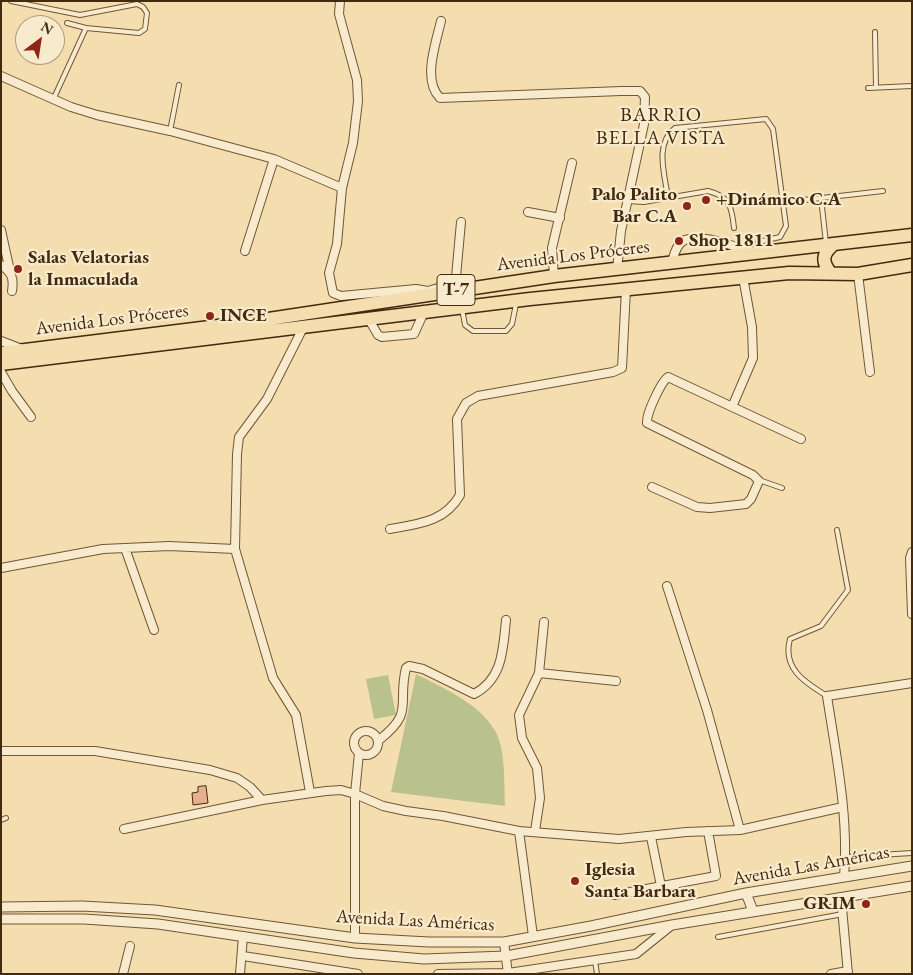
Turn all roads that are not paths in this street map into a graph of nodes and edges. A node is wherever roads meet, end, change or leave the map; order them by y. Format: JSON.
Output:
{"nodes":[{"id":1,"x":11,"y":1,"type":"edge"},
{"id":2,"x":340,"y":1,"type":"edge"},
{"id":3,"x":441,"y":21,"type":"dead end"},
{"id":4,"x":67,"y":23,"type":"dead end"},
{"id":5,"x":86,"y":28,"type":"junction"},
{"id":6,"x":875,"y":32,"type":"dead end"},
{"id":7,"x":1,"y":76,"type":"edge"},
{"id":8,"x":179,"y":85,"type":"dead end"},
{"id":9,"x":912,"y":86,"type":"edge"},
{"id":10,"x":876,"y":87,"type":"junction"},
{"id":11,"x":868,"y":88,"type":"dead end"},
{"id":12,"x":53,"y":100,"type":"junction"},
{"id":13,"x":170,"y":131,"type":"junction"},
{"id":14,"x":274,"y":159,"type":"junction"},
{"id":15,"x":572,"y":162,"type":"dead end"},
{"id":16,"x":342,"y":188,"type":"junction"},
{"id":17,"x":883,"y":191,"type":"dead end"},
{"id":18,"x":668,"y":198,"type":"junction"},
{"id":19,"x":821,"y":198,"type":"junction"},
{"id":20,"x":627,"y":201,"type":"junction"},
{"id":21,"x":795,"y":201,"type":"dead end"},
{"id":22,"x":528,"y":212,"type":"dead end"},
{"id":23,"x":560,"y":218,"type":"junction"},
{"id":24,"x":461,"y":222,"type":"dead end"},
{"id":25,"x":734,"y":228,"type":"dead end"},
{"id":26,"x":1,"y":230,"type":"edge"},
{"id":27,"x":912,"y":235,"type":"edge"},
{"id":28,"x":758,"y":242,"type":"dead end"},
{"id":29,"x":830,"y":244,"type":"junction"},
{"id":30,"x":245,"y":251,"type":"dead end"},
{"id":31,"x":750,"y":254,"type":"junction"},
{"id":32,"x":672,"y":262,"type":"junction"},
{"id":33,"x":1,"y":265,"type":"edge"},
{"id":34,"x":912,"y":265,"type":"edge"},
{"id":35,"x":617,"y":270,"type":"junction"},
{"id":36,"x":10,"y":271,"type":"junction"},
{"id":37,"x":830,"y":272,"type":"junction"},
{"id":38,"x":858,"y":274,"type":"junction"},
{"id":39,"x":554,"y":276,"type":"junction"},
{"id":40,"x":743,"y":277,"type":"junction"},
{"id":41,"x":626,"y":290,"type":"junction"},
{"id":42,"x":12,"y":291,"type":"dead end"},
{"id":43,"x":433,"y":292,"type":"junction"},
{"id":44,"x":516,"y":300,"type":"junction"},
{"id":45,"x":462,"y":307,"type":"junction"},
{"id":46,"x":425,"y":310,"type":"junction"},
{"id":47,"x":368,"y":318,"type":"junction"},
{"id":48,"x":304,"y":326,"type":"junction"},
{"id":49,"x":1,"y":340,"type":"edge"},
{"id":50,"x":24,"y":350,"type":"junction"},
{"id":51,"x":1,"y":352,"type":"edge"},
{"id":52,"x":1,"y":364,"type":"edge"},
{"id":53,"x":1,"y":372,"type":"edge"},
{"id":54,"x":870,"y":372,"type":"dead end"},
{"id":55,"x":732,"y":407,"type":"junction"},
{"id":56,"x":31,"y":417,"type":"dead end"},
{"id":57,"x":800,"y":439,"type":"dead end"},
{"id":58,"x":758,"y":480,"type":"junction"},
{"id":59,"x":652,"y":487,"type":"dead end"},
{"id":60,"x":782,"y":488,"type":"dead end"},
{"id":61,"x":390,"y":528,"type":"dead end"},
{"id":62,"x":837,"y":530,"type":"dead end"},
{"id":63,"x":125,"y":548,"type":"junction"},
{"id":64,"x":235,"y":549,"type":"junction"},
{"id":65,"x":912,"y":552,"type":"edge"},
{"id":66,"x":1,"y":568,"type":"edge"},
{"id":67,"x":667,"y":586,"type":"dead end"},
{"id":68,"x":912,"y":614,"type":"edge"},
{"id":69,"x":506,"y":620,"type":"dead end"},
{"id":70,"x":544,"y":622,"type":"dead end"},
{"id":71,"x":154,"y":630,"type":"dead end"},
{"id":72,"x":538,"y":673,"type":"junction"},
{"id":73,"x":616,"y":680,"type":"dead end"},
{"id":74,"x":912,"y":683,"type":"edge"},
{"id":75,"x":827,"y":696,"type":"junction"},
{"id":76,"x":379,"y":740,"type":"junction"},
{"id":77,"x":1,"y":751,"type":"edge"},
{"id":78,"x":359,"y":753,"type":"junction"},
{"id":79,"x":310,"y":792,"type":"junction"},
{"id":80,"x":356,"y":794,"type":"junction"},
{"id":81,"x":262,"y":800,"type":"junction"},
{"id":82,"x":843,"y":807,"type":"junction"},
{"id":83,"x":124,"y":829,"type":"dead end"},
{"id":84,"x":740,"y":830,"type":"junction"},
{"id":85,"x":519,"y":831,"type":"junction"},
{"id":86,"x":535,"y":831,"type":"junction"},
{"id":87,"x":708,"y":831,"type":"junction"},
{"id":88,"x":651,"y":837,"type":"junction"},
{"id":89,"x":912,"y":853,"type":"edge"},
{"id":90,"x":846,"y":857,"type":"junction"},
{"id":91,"x":912,"y":866,"type":"edge"},
{"id":92,"x":844,"y":877,"type":"junction"},
{"id":93,"x":662,"y":886,"type":"junction"},
{"id":94,"x":912,"y":886,"type":"edge"},
{"id":95,"x":746,"y":893,"type":"junction"},
{"id":96,"x":614,"y":895,"type":"dead end"},
{"id":97,"x":841,"y":897,"type":"junction"},
{"id":98,"x":1,"y":907,"type":"edge"},
{"id":99,"x":753,"y":911,"type":"junction"},
{"id":100,"x":843,"y":914,"type":"junction"},
{"id":101,"x":1,"y":919,"type":"edge"},
{"id":102,"x":672,"y":925,"type":"junction"},
{"id":103,"x":243,"y":936,"type":"junction"},
{"id":104,"x":533,"y":936,"type":"junction"},
{"id":105,"x":718,"y":937,"type":"dead end"},
{"id":106,"x":355,"y":938,"type":"junction"},
{"id":107,"x":504,"y":942,"type":"junction"},
{"id":108,"x":130,"y":946,"type":"dead end"},
{"id":109,"x":243,"y":956,"type":"junction"},
{"id":110,"x":506,"y":956,"type":"junction"},
{"id":111,"x":595,"y":961,"type":"junction"},
{"id":112,"x":848,"y":972,"type":"edge"},
{"id":113,"x":508,"y":973,"type":"edge"},
{"id":114,"x":123,"y":974,"type":"edge"},
{"id":115,"x":240,"y":974,"type":"edge"},
{"id":116,"x":358,"y":974,"type":"edge"},
{"id":117,"x":438,"y":974,"type":"edge"},
{"id":118,"x":597,"y":974,"type":"edge"},
{"id":119,"x":831,"y":974,"type":"edge"}],
"edges":[{"from":1,"to":5,"type":"lane"},
{"from":2,"to":16,"type":"street"},
{"from":3,"to":20,"type":"street"},
{"from":4,"to":5,"type":"lane"},
{"from":5,"to":12,"type":"lane"},
{"from":6,"to":10,"type":"lane"},
{"from":7,"to":12,"type":"street"},
{"from":8,"to":13,"type":"lane"},
{"from":9,"to":10,"type":"lane"},
{"from":10,"to":11,"type":"lane"},
{"from":12,"to":13,"type":"street"},
{"from":13,"to":14,"type":"street"},
{"from":14,"to":16,"type":"street"},
{"from":14,"to":30,"type":"street"},
{"from":15,"to":23,"type":"street"},
{"from":16,"to":43,"type":"street"},
{"from":17,"to":19,"type":"lane"},
{"from":18,"to":20,"type":"lane"},
{"from":18,"to":25,"type":"lane"},
{"from":18,"to":28,"type":"lane"},
{"from":19,"to":21,"type":"lane"},
{"from":19,"to":29,"type":"lane"},
{"from":20,"to":35,"type":"street"},
{"from":22,"to":23,"type":"street"},
{"from":23,"to":39,"type":"street"},
{"from":24,"to":43,"type":"street"},
{"from":26,"to":36,"type":"street"},
{"from":27,"to":29,"type":"highway","name":"Avenida Los Próceres","number":"T-7"},
{"from":29,"to":31,"type":"highway","name":"Avenida Los Próceres","number":"T-7"},
{"from":29,"to":37,"type":"highway"},
{"from":31,"to":32,"type":"highway","name":"Avenida Los Próceres","number":"T-7"},
{"from":31,"to":32,"type":"street"},
{"from":32,"to":35,"type":"highway","name":"Avenida Los Próceres","number":"T-7"},
{"from":33,"to":36,"type":"street"},
{"from":34,"to":38,"type":"highway","name":"Avenida Los Próceres","number":"T-7"},
{"from":35,"to":39,"type":"highway","name":"Avenida Los Próceres","number":"T-7"},
{"from":36,"to":42,"type":"street"},
{"from":37,"to":38,"type":"highway","name":"Avenida Los Próceres","number":"T-7"},
{"from":37,"to":40,"type":"highway","name":"Avenida Los Próceres","number":"T-7"},
{"from":38,"to":54,"type":"street"},
{"from":39,"to":43,"type":"highway","name":"Avenida Los Próceres","number":"T-7"},
{"from":40,"to":41,"type":"highway","name":"Avenida Los Próceres","number":"T-7"},
{"from":40,"to":55,"type":"street"},
{"from":41,"to":44,"type":"highway","name":"Avenida Los Próceres","number":"T-7"},
{"from":41,"to":61,"type":"street"},
{"from":43,"to":50,"type":"highway","name":"Avenida Los Próceres","number":"T-7"},
{"from":44,"to":45,"type":"highway","name":"Avenida Los Próceres","number":"T-7"},
{"from":44,"to":45,"type":"lane"},
{"from":45,"to":46,"type":"highway","name":"Avenida Los Próceres","number":"T-7"},
{"from":46,"to":47,"type":"highway","name":"Avenida Los Próceres","number":"T-7"},
{"from":46,"to":47,"type":"street"},
{"from":47,"to":48,"type":"highway","name":"Avenida Los Próceres","number":"T-7"},
{"from":48,"to":52,"type":"highway","name":"Avenida Los Próceres","number":"T-7"},
{"from":48,"to":64,"type":"street"},
{"from":49,"to":50,"type":"street"},
{"from":50,"to":51,"type":"highway","name":"Avenida Los Próceres","number":"T-7"},
{"from":53,"to":56,"type":"street"},
{"from":55,"to":57,"type":"street"},
{"from":55,"to":58,"type":"street"},
{"from":58,"to":59,"type":"street"},
{"from":58,"to":60,"type":"lane"},
{"from":62,"to":75,"type":"lane"},
{"from":63,"to":64,"type":"street"},
{"from":63,"to":66,"type":"street"},
{"from":63,"to":71,"type":"street"},
{"from":64,"to":79,"type":"street"},
{"from":65,"to":68,"type":"street"},
{"from":67,"to":84,"type":"street"},
{"from":69,"to":76,"type":"street"},
{"from":70,"to":72,"type":"street"},
{"from":72,"to":73,"type":"street"},
{"from":72,"to":86,"type":"street"},
{"from":74,"to":75,"type":"street"},
{"from":75,"to":82,"type":"street"},
{"from":76,"to":78,"type":"street"},
{"from":76,"to":78,"type":"street"},
{"from":77,"to":81,"type":"street"},
{"from":78,"to":80,"type":"street"},
{"from":79,"to":80,"type":"street"},
{"from":79,"to":81,"type":"street"},
{"from":80,"to":85,"type":"street"},
{"from":80,"to":106,"type":"street"},
{"from":81,"to":83,"type":"street"},
{"from":82,"to":84,"type":"street"},
{"from":82,"to":90,"type":"street"},
{"from":84,"to":87,"type":"street"},
{"from":85,"to":86,"type":"street"},
{"from":85,"to":104,"type":"street"},
{"from":86,"to":88,"type":"street"},
{"from":87,"to":88,"type":"street"},
{"from":87,"to":93,"type":"street"},
{"from":88,"to":93,"type":"street"},
{"from":89,"to":90,"type":"lane"},
{"from":90,"to":92,"type":"street"},
{"from":91,"to":92,"type":"street","name":"Avenida Las Américas"},
{"from":92,"to":95,"type":"street","name":"Avenida Las Américas"},
{"from":93,"to":96,"type":"street"},
{"from":94,"to":97,"type":"street","name":"Avenida Las Américas"},
{"from":95,"to":99,"type":"street"},
{"from":95,"to":104,"type":"street","name":"Avenida Las Américas"},
{"from":97,"to":99,"type":"street","name":"Avenida Las Américas"},
{"from":97,"to":100,"type":"street"},
{"from":98,"to":106,"type":"street","name":"Avenida Las Américas"},
{"from":99,"to":102,"type":"street","name":"Avenida Las Américas"},
{"from":100,"to":105,"type":"lane"},
{"from":100,"to":112,"type":"street"},
{"from":101,"to":103,"type":"street","name":"Avenida Las Américas"},
{"from":102,"to":110,"type":"street","name":"Avenida Las Américas"},
{"from":102,"to":111,"type":"street"},
{"from":103,"to":109,"type":"street"},
{"from":103,"to":110,"type":"street","name":"Avenida Las Américas"},
{"from":104,"to":107,"type":"street","name":"Avenida Las Américas"},
{"from":106,"to":107,"type":"street","name":"Avenida Las Américas"},
{"from":107,"to":110,"type":"street"},
{"from":108,"to":114,"type":"street"},
{"from":109,"to":115,"type":"street"},
{"from":109,"to":116,"type":"street"},
{"from":110,"to":113,"type":"street"},
{"from":111,"to":113,"type":"street"},
{"from":111,"to":118,"type":"lane"},
{"from":112,"to":119,"type":"street"},
{"from":113,"to":117,"type":"street"}]}
